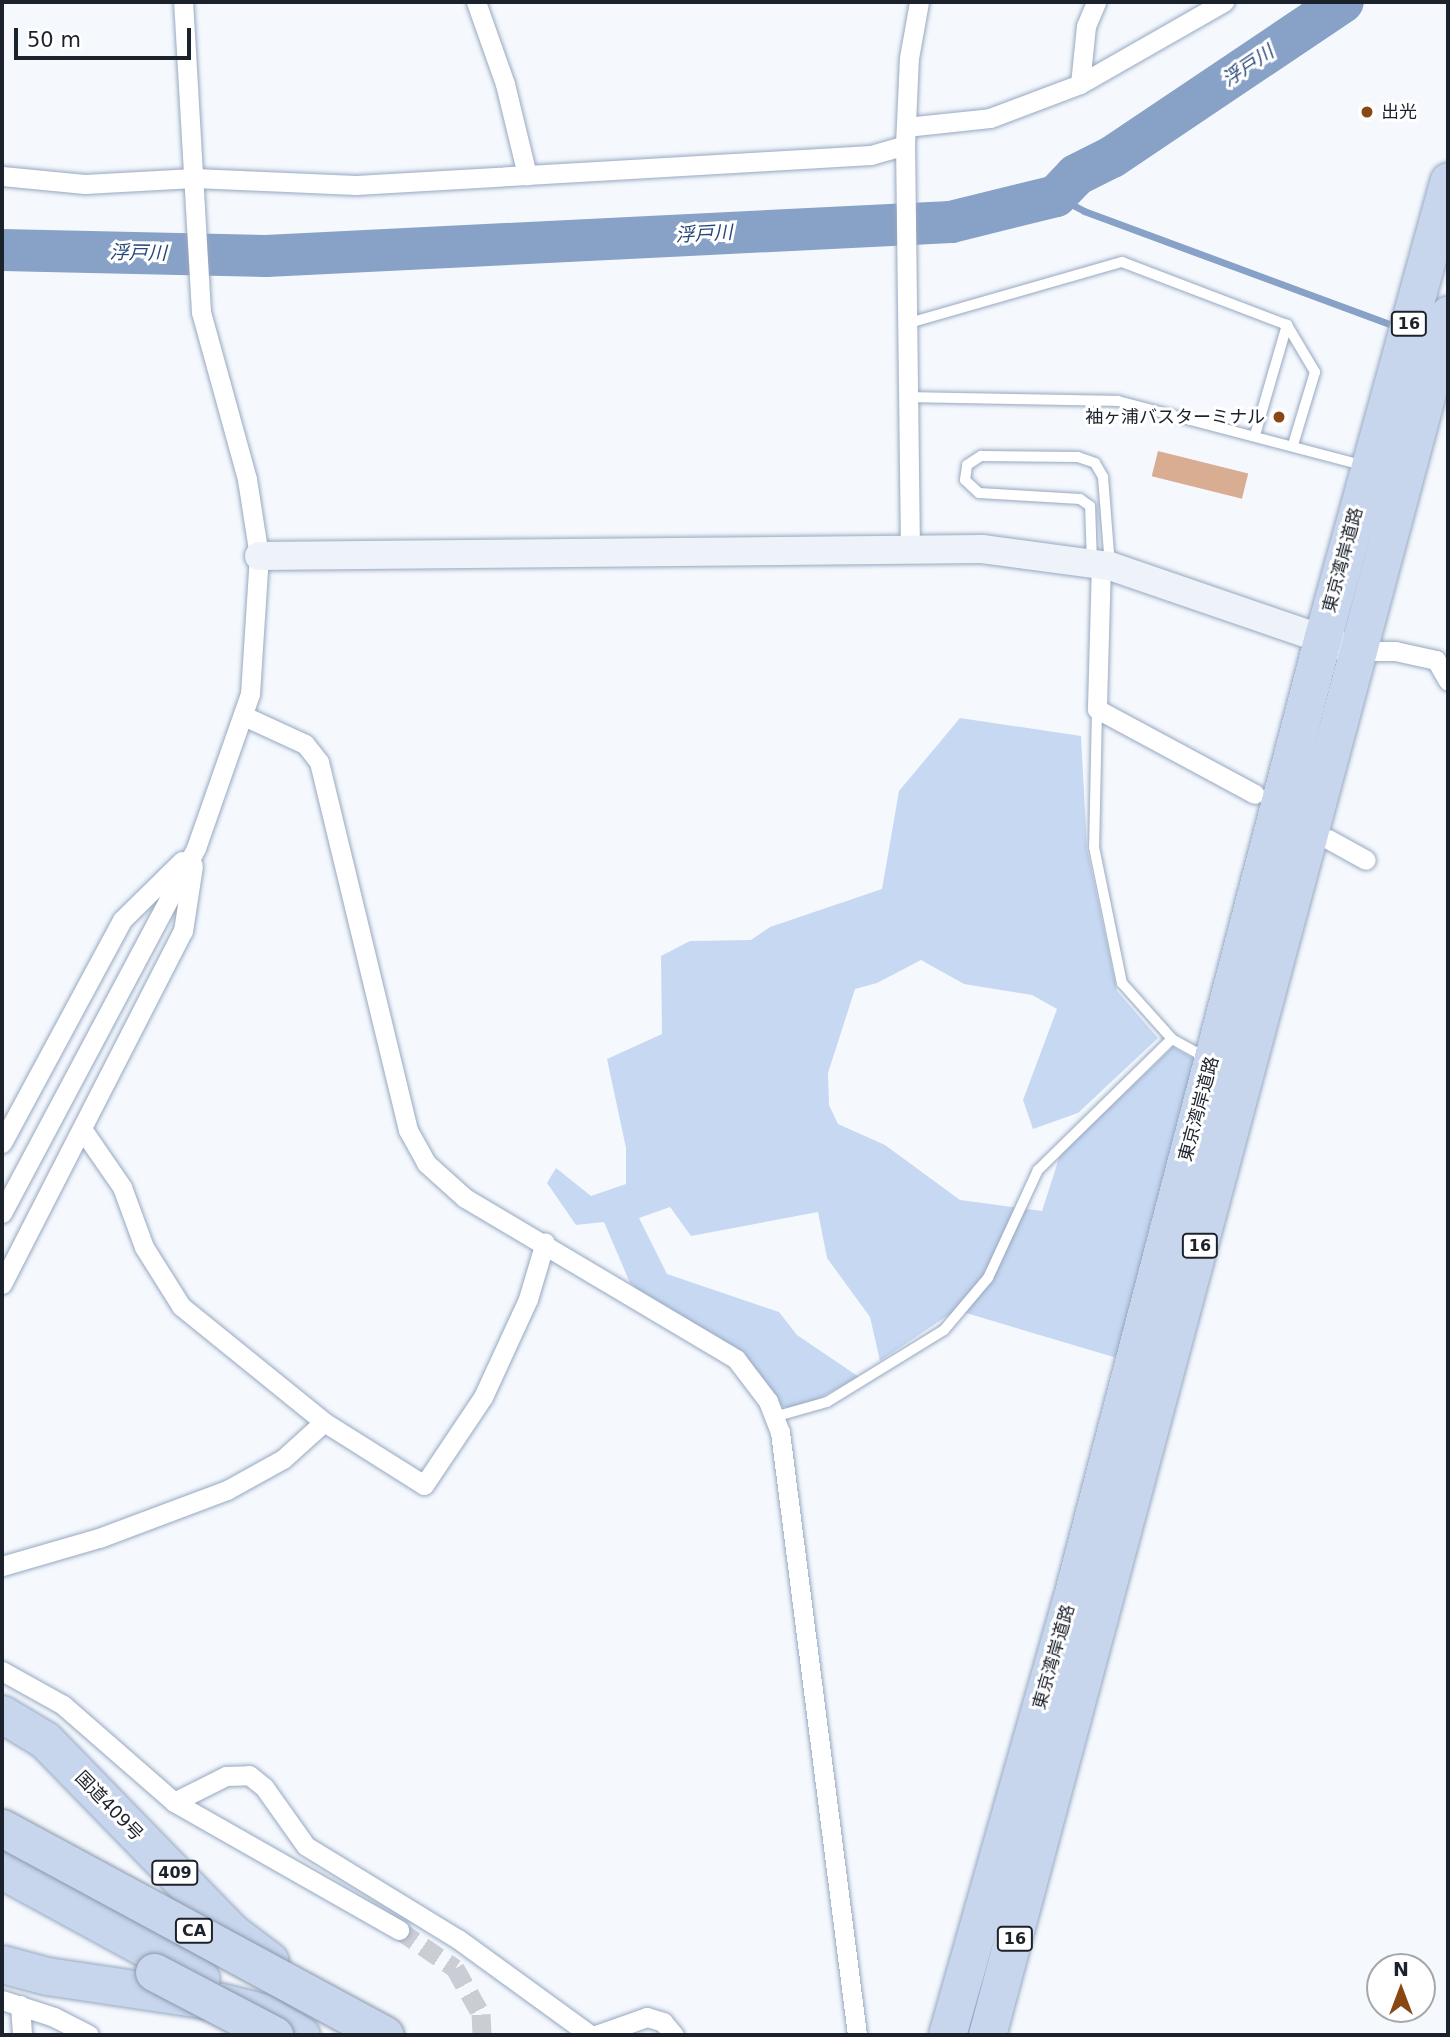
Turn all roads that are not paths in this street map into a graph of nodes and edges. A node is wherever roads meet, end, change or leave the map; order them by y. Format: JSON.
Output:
{"nodes":[{"id":1,"x":183,"y":2,"type":"edge"},
{"id":2,"x":476,"y":2,"type":"edge"},
{"id":3,"x":919,"y":2,"type":"edge"},
{"id":4,"x":1096,"y":2,"type":"edge"},
{"id":5,"x":1224,"y":2,"type":"edge"},
{"id":6,"x":1080,"y":84,"type":"junction"},
{"id":7,"x":905,"y":136,"type":"junction"},
{"id":8,"x":527,"y":175,"type":"junction"},
{"id":9,"x":2,"y":176,"type":"edge"},
{"id":10,"x":194,"y":178,"type":"junction"},
{"id":11,"x":1448,"y":181,"type":"edge"},
{"id":12,"x":1448,"y":315,"type":"edge"},
{"id":13,"x":909,"y":323,"type":"junction"},
{"id":14,"x":1287,"y":324,"type":"junction"},
{"id":15,"x":909,"y":397,"type":"junction"},
{"id":16,"x":1255,"y":435,"type":"junction"},
{"id":17,"x":1293,"y":446,"type":"junction"},
{"id":18,"x":1369,"y":467,"type":"junction"},
{"id":19,"x":910,"y":550,"type":"junction"},
{"id":20,"x":259,"y":556,"type":"junction"},
{"id":21,"x":1101,"y":564,"type":"junction"},
{"id":22,"x":1322,"y":640,"type":"junction"},
{"id":23,"x":1358,"y":651,"type":"junction"},
{"id":24,"x":1448,"y":681,"type":"edge"},
{"id":25,"x":1097,"y":709,"type":"junction"},
{"id":26,"x":244,"y":716,"type":"junction"},
{"id":27,"x":1255,"y":794,"type":"dead end"},
{"id":28,"x":1328,"y":839,"type":"dead end"},
{"id":29,"x":196,"y":848,"type":"junction"},
{"id":30,"x":1366,"y":860,"type":"dead end"},
{"id":31,"x":1172,"y":1039,"type":"junction"},
{"id":32,"x":1212,"y":1060,"type":"junction"},
{"id":33,"x":82,"y":1129,"type":"junction"},
{"id":34,"x":2,"y":1143,"type":"edge"},
{"id":35,"x":2,"y":1213,"type":"edge"},
{"id":36,"x":545,"y":1242,"type":"junction"},
{"id":37,"x":2,"y":1284,"type":"edge"},
{"id":38,"x":774,"y":1417,"type":"junction"},
{"id":39,"x":324,"y":1422,"type":"junction"},
{"id":40,"x":2,"y":1566,"type":"edge"},
{"id":41,"x":2,"y":1671,"type":"edge"},
{"id":42,"x":2,"y":1714,"type":"edge"},
{"id":43,"x":174,"y":1802,"type":"junction"},
{"id":44,"x":2,"y":1828,"type":"edge"},
{"id":45,"x":2,"y":1870,"type":"edge"},
{"id":46,"x":2,"y":1886,"type":"edge"},
{"id":47,"x":399,"y":1930,"type":"tunnel mouth"},
{"id":48,"x":2,"y":1964,"type":"edge"},
{"id":49,"x":11,"y":2003,"type":"edge"},
{"id":50,"x":268,"y":2024,"type":"edge"},
{"id":51,"x":372,"y":2032,"type":"edge"},
{"id":52,"x":22,"y":2035,"type":"edge"},
{"id":53,"x":89,"y":2035,"type":"edge"},
{"id":54,"x":301,"y":2035,"type":"edge"},
{"id":55,"x":590,"y":2035,"type":"edge"},
{"id":56,"x":596,"y":2035,"type":"edge"},
{"id":57,"x":674,"y":2035,"type":"edge"},
{"id":58,"x":857,"y":2035,"type":"edge"},
{"id":59,"x":947,"y":2035,"type":"edge"},
{"id":60,"x":987,"y":2035,"type":"edge"}],
"edges":[{"from":1,"to":10,"type":"street"},
{"from":2,"to":8,"type":"street"},
{"from":3,"to":7,"type":"street"},
{"from":4,"to":6,"type":"street"},
{"from":5,"to":6,"type":"street"},
{"from":6,"to":7,"type":"street"},
{"from":7,"to":8,"type":"street"},
{"from":7,"to":13,"type":"street"},
{"from":8,"to":10,"type":"street"},
{"from":9,"to":10,"type":"street"},
{"from":10,"to":20,"type":"street"},
{"from":11,"to":18,"type":"highway","name":"東京湾岸道路","number":"16"},
{"from":12,"to":23,"type":"highway","name":"東京湾岸道路","number":"16"},
{"from":13,"to":14,"type":"lane"},
{"from":13,"to":15,"type":"street"},
{"from":14,"to":16,"type":"lane"},
{"from":14,"to":17,"type":"lane"},
{"from":15,"to":16,"type":"lane"},
{"from":15,"to":19,"type":"street"},
{"from":16,"to":17,"type":"lane"},
{"from":17,"to":18,"type":"lane"},
{"from":18,"to":22,"type":"highway","name":"東京湾岸道路","number":"16"},
{"from":19,"to":20,"type":"street"},
{"from":19,"to":21,"type":"street"},
{"from":20,"to":26,"type":"street"},
{"from":21,"to":21,"type":"lane"},
{"from":21,"to":22,"type":"street"},
{"from":21,"to":25,"type":"street"},
{"from":22,"to":23,"type":"street"},
{"from":22,"to":32,"type":"highway","name":"東京湾岸道路","number":"16"},
{"from":23,"to":24,"type":"street"},
{"from":23,"to":60,"type":"highway","name":"東京湾岸道路","number":"16"},
{"from":25,"to":27,"type":"street"},
{"from":25,"to":31,"type":"lane"},
{"from":26,"to":29,"type":"street"},
{"from":26,"to":36,"type":"street"},
{"from":28,"to":30,"type":"street"},
{"from":29,"to":33,"type":"street"},
{"from":29,"to":34,"type":"street"},
{"from":29,"to":35,"type":"street"},
{"from":31,"to":32,"type":"lane"},
{"from":31,"to":38,"type":"lane"},
{"from":32,"to":59,"type":"highway","name":"東京湾岸道路","number":"16"},
{"from":33,"to":37,"type":"street"},
{"from":33,"to":39,"type":"street"},
{"from":36,"to":38,"type":"street"},
{"from":36,"to":39,"type":"street"},
{"from":38,"to":58,"type":"street"},
{"from":39,"to":40,"type":"street"},
{"from":41,"to":43,"type":"street"},
{"from":42,"to":51,"type":"highway","name":"国道409号","number":"409"},
{"from":43,"to":47,"type":"street"},
{"from":43,"to":55,"type":"street"},
{"from":44,"to":51,"type":"highway","number":"CA","bridge":true},
{"from":45,"to":50,"type":"highway"},
{"from":46,"to":50,"type":"highway","bridge":true},
{"from":48,"to":50,"type":"highway"},
{"from":49,"to":52,"type":"street"},
{"from":49,"to":53,"type":"street"},
{"from":50,"to":54,"type":"highway"},
{"from":56,"to":57,"type":"street"}]}
